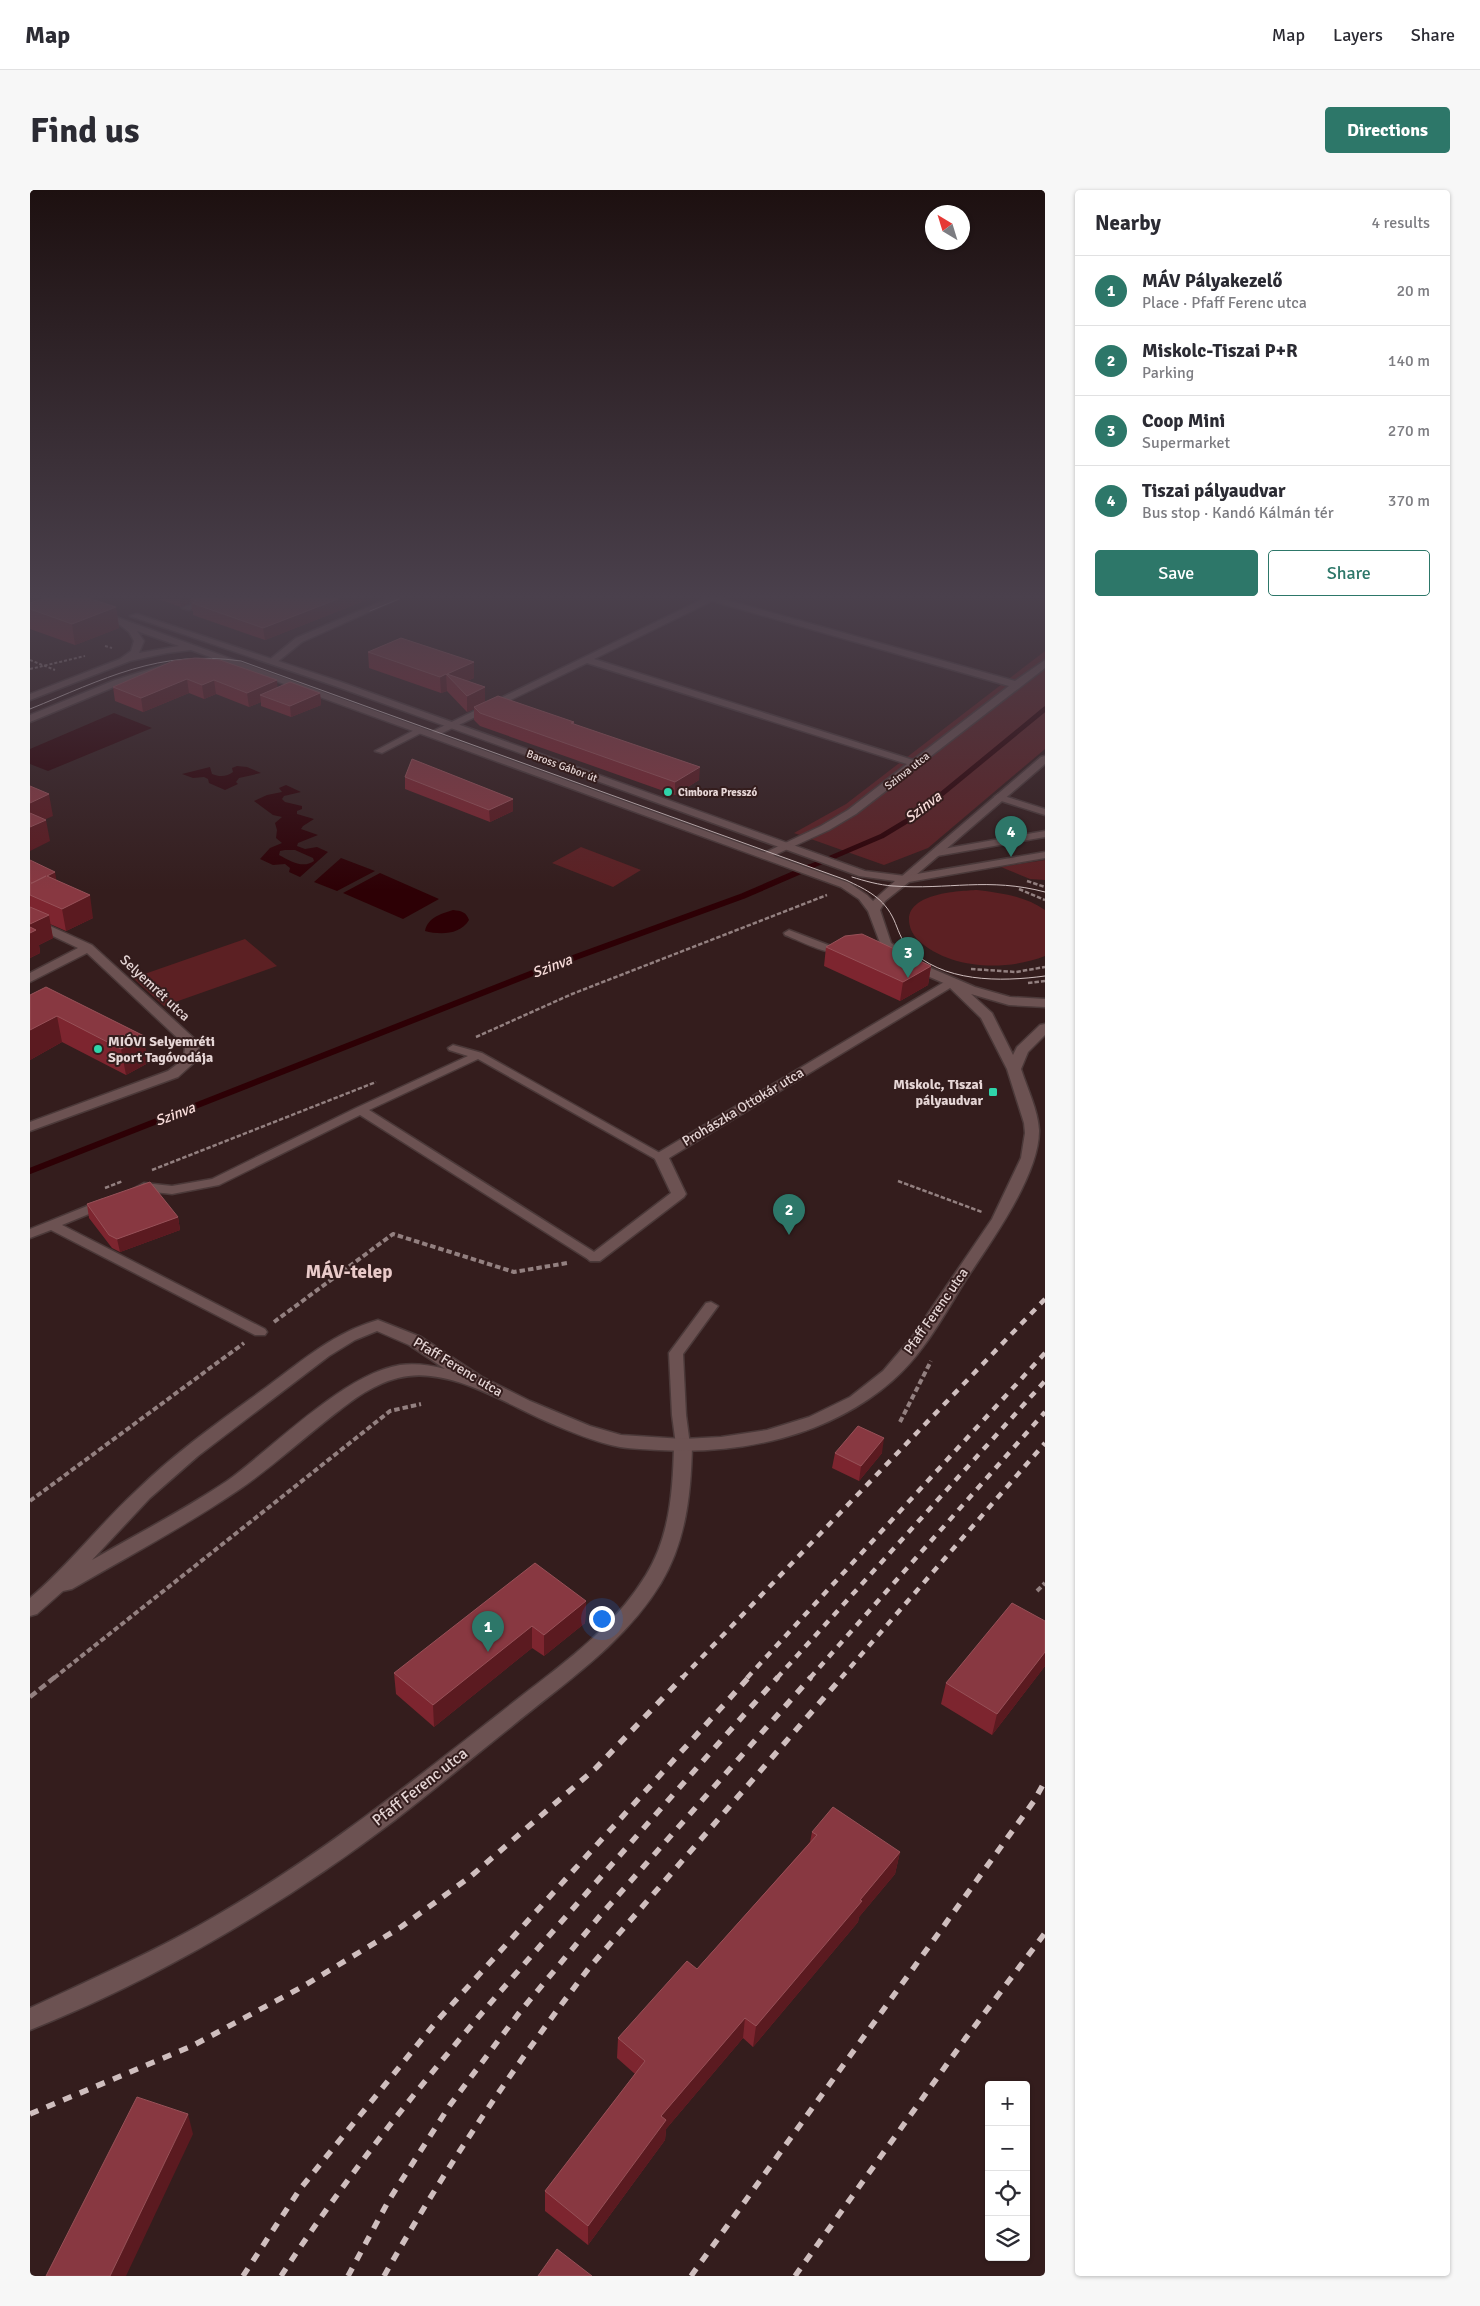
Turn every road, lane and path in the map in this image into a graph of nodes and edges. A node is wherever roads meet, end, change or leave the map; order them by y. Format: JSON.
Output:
{"nodes":[{"id":1,"x":84,"y":696,"type":"edge"},
{"id":2,"x":328,"y":696,"type":"edge"},
{"id":3,"x":370,"y":696,"type":"edge"},
{"id":4,"x":508,"y":696,"type":"edge"},
{"id":5,"x":703,"y":696,"type":"edge"},
{"id":6,"x":1001,"y":696,"type":"edge"},
{"id":7,"x":30,"y":719,"type":"edge"},
{"id":8,"x":449,"y":725,"type":"junction"},
{"id":9,"x":420,"y":730,"type":"junction"},
{"id":10,"x":432,"y":734,"type":"junction"},
{"id":11,"x":379,"y":750,"type":"dead end"},
{"id":12,"x":1045,"y":759,"type":"edge"},
{"id":13,"x":916,"y":764,"type":"junction"},
{"id":14,"x":998,"y":797,"type":"junction"},
{"id":15,"x":1045,"y":812,"type":"edge"},
{"id":16,"x":1045,"y":834,"type":"edge"},
{"id":17,"x":785,"y":847,"type":"junction"},
{"id":18,"x":937,"y":852,"type":"junction"},
{"id":19,"x":1045,"y":855,"type":"edge"},
{"id":20,"x":766,"y":856,"type":"junction"},
{"id":21,"x":905,"y":879,"type":"junction"},
{"id":22,"x":1027,"y":881,"type":"dead end"},
{"id":23,"x":1045,"y":887,"type":"edge"},
{"id":24,"x":1019,"y":889,"type":"dead end"},
{"id":25,"x":1045,"y":900,"type":"edge"},
{"id":26,"x":874,"y":910,"type":"junction"},
{"id":27,"x":30,"y":921,"type":"edge"},
{"id":28,"x":789,"y":933,"type":"dead end"},
{"id":29,"x":886,"y":945,"type":"junction"},
{"id":30,"x":871,"y":946,"type":"edge"},
{"id":31,"x":88,"y":948,"type":"junction"},
{"id":32,"x":854,"y":948,"type":"edge"},
{"id":33,"x":1045,"y":967,"type":"edge"},
{"id":34,"x":969,"y":969,"type":"dead end"},
{"id":35,"x":30,"y":978,"type":"edge"},
{"id":36,"x":951,"y":982,"type":"junction"},
{"id":37,"x":1045,"y":1003,"type":"edge"},
{"id":38,"x":1045,"y":1028,"type":"edge"},
{"id":39,"x":453,"y":1048,"type":"dead end"},
{"id":40,"x":478,"y":1054,"type":"junction"},
{"id":41,"x":1014,"y":1069,"type":"junction"},
{"id":42,"x":360,"y":1110,"type":"junction"},
{"id":43,"x":30,"y":1127,"type":"edge"},
{"id":44,"x":661,"y":1157,"type":"junction"},
{"id":45,"x":898,"y":1181,"type":"dead end"},
{"id":46,"x":127,"y":1194,"type":"edge"},
{"id":47,"x":110,"y":1201,"type":"edge"},
{"id":48,"x":999,"y":1219,"type":"junction"},
{"id":49,"x":51,"y":1226,"type":"junction"},
{"id":50,"x":30,"y":1234,"type":"edge"},
{"id":51,"x":595,"y":1258,"type":"junction"},
{"id":52,"x":711,"y":1306,"type":"dead end"},
{"id":53,"x":260,"y":1332,"type":"junction"},
{"id":54,"x":933,"y":1357,"type":"dead end"},
{"id":55,"x":476,"y":1381,"type":"junction"},
{"id":56,"x":421,"y":1404,"type":"dead end"},
{"id":57,"x":900,"y":1422,"type":"dead end"},
{"id":58,"x":683,"y":1445,"type":"junction"},
{"id":59,"x":30,"y":1501,"type":"edge"},
{"id":60,"x":1045,"y":1582,"type":"edge"},
{"id":61,"x":54,"y":1589,"type":"junction"},
{"id":62,"x":1037,"y":1592,"type":"dead end"},
{"id":63,"x":30,"y":1609,"type":"edge"},
{"id":64,"x":30,"y":1697,"type":"edge"},
{"id":65,"x":30,"y":2019,"type":"edge"}],
"edges":[{"from":1,"to":7,"type":"street"},
{"from":2,"to":9,"type":"street","name":"Baross Gábor út"},
{"from":3,"to":8,"type":"street","name":"Baross Gábor út"},
{"from":4,"to":8,"type":"street"},
{"from":5,"to":13,"type":"street"},
{"from":6,"to":13,"type":"street","name":"Szinva utca"},
{"from":8,"to":10,"type":"street"},
{"from":8,"to":17,"type":"street","name":"Baross Gábor út"},
{"from":9,"to":10,"type":"street","name":"Baross Gábor út"},
{"from":9,"to":11,"type":"lane"},
{"from":10,"to":20,"type":"street","name":"Baross Gábor út"},
{"from":12,"to":14,"type":"street"},
{"from":13,"to":17,"type":"street","name":"Szinva utca"},
{"from":14,"to":15,"type":"lane"},
{"from":14,"to":18,"type":"street"},
{"from":16,"to":18,"type":"lane"},
{"from":17,"to":20,"type":"street","name":"Szinva utca"},
{"from":17,"to":21,"type":"street","name":"Baross Gábor út"},
{"from":18,"to":21,"type":"street"},
{"from":19,"to":21,"type":"street"},
{"from":20,"to":26,"type":"street","name":"Baross Gábor út"},
{"from":21,"to":26,"type":"street"},
{"from":22,"to":23,"type":"path"},
{"from":24,"to":25,"type":"path"},
{"from":26,"to":29,"type":"street"},
{"from":27,"to":31,"type":"street","name":"Selyemrét utca"},
{"from":28,"to":32,"type":"lane"},
{"from":29,"to":30,"type":"lane"},
{"from":29,"to":36,"type":"street"},
{"from":31,"to":35,"type":"street"},
{"from":31,"to":43,"type":"street","name":"Selyemrét utca"},
{"from":33,"to":34,"type":"path"},
{"from":36,"to":37,"type":"street"},
{"from":36,"to":41,"type":"street","name":"Pfaff Ferenc utca"},
{"from":36,"to":44,"type":"street","name":"Prohászka Ottokár utca"},
{"from":38,"to":41,"type":"street"},
{"from":39,"to":40,"type":"lane"},
{"from":40,"to":42,"type":"lane"},
{"from":40,"to":44,"type":"lane"},
{"from":41,"to":48,"type":"street","name":"Pfaff Ferenc utca"},
{"from":42,"to":46,"type":"lane"},
{"from":42,"to":51,"type":"lane"},
{"from":44,"to":51,"type":"street"},
{"from":45,"to":48,"type":"path"},
{"from":47,"to":49,"type":"lane"},
{"from":48,"to":58,"type":"street","name":"Pfaff Ferenc utca"},
{"from":49,"to":50,"type":"lane"},
{"from":49,"to":53,"type":"lane"},
{"from":51,"to":53,"type":"path"},
{"from":52,"to":58,"type":"lane"},
{"from":53,"to":59,"type":"path"},
{"from":54,"to":57,"type":"path"},
{"from":55,"to":58,"type":"street","name":"Pfaff Ferenc utca"},
{"from":55,"to":61,"type":"street"},
{"from":55,"to":61,"type":"street","name":"Pfaff Ferenc utca"},
{"from":56,"to":64,"type":"path"},
{"from":58,"to":65,"type":"street","name":"Pfaff Ferenc utca"},
{"from":60,"to":62,"type":"path"},
{"from":61,"to":63,"type":"street"}]}
